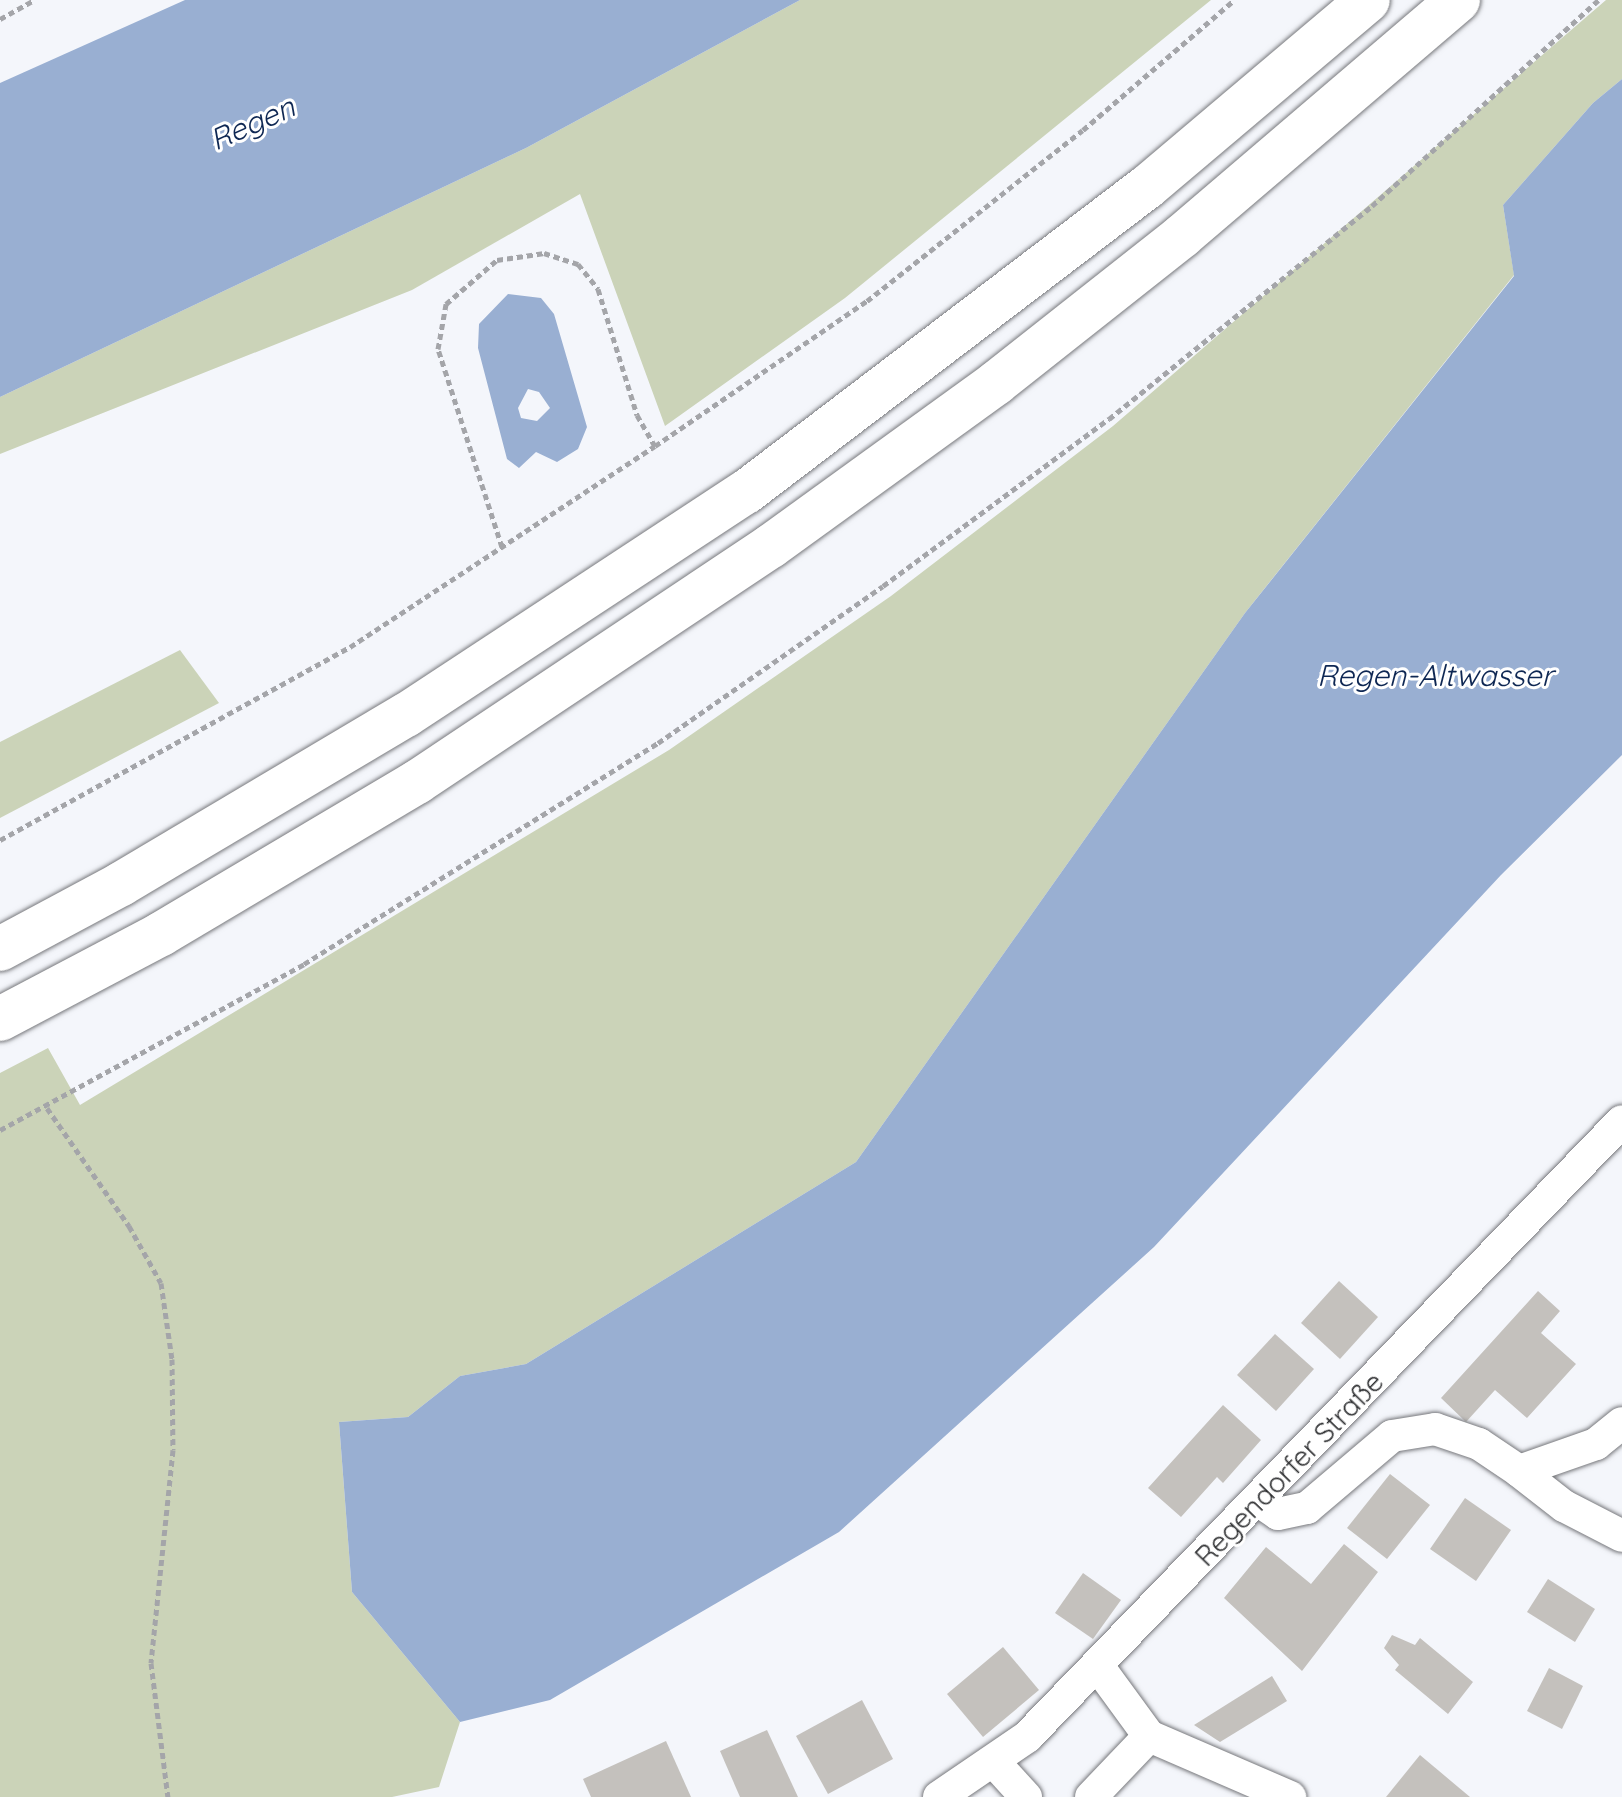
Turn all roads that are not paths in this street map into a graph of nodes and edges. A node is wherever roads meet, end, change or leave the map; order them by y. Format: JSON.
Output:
{"nodes":[{"id":1,"x":1368,"y":0,"type":"edge"},
{"id":2,"x":1458,"y":0,"type":"edge"},
{"id":3,"x":0,"y":949,"type":"edge"},
{"id":4,"x":0,"y":1019,"type":"edge"},
{"id":5,"x":1622,"y":1121,"type":"edge"},
{"id":6,"x":1622,"y":1423,"type":"edge"},
{"id":7,"x":1519,"y":1471,"type":"junction"},
{"id":8,"x":1259,"y":1501,"type":"junction"},
{"id":9,"x":1622,"y":1536,"type":"edge"},
{"id":10,"x":1098,"y":1666,"type":"junction"},
{"id":11,"x":1149,"y":1736,"type":"junction"},
{"id":12,"x":995,"y":1763,"type":"junction"},
{"id":13,"x":939,"y":1797,"type":"edge"},
{"id":14,"x":1026,"y":1797,"type":"edge"},
{"id":15,"x":1091,"y":1797,"type":"edge"},
{"id":16,"x":1290,"y":1797,"type":"edge"}],
"edges":[{"from":1,"to":3,"type":"highway"},
{"from":2,"to":4,"type":"highway"},
{"from":5,"to":8,"type":"street","name":"Regendorfer Straße"},
{"from":6,"to":7,"type":"street"},
{"from":7,"to":8,"type":"street"},
{"from":7,"to":9,"type":"street"},
{"from":8,"to":10,"type":"street","name":"Regendorfer Straße"},
{"from":10,"to":11,"type":"street"},
{"from":10,"to":12,"type":"street","name":"Regendorfer Straße"},
{"from":11,"to":15,"type":"street"},
{"from":11,"to":16,"type":"street"},
{"from":12,"to":13,"type":"street","name":"Regendorfer Straße"},
{"from":12,"to":14,"type":"street"}]}
